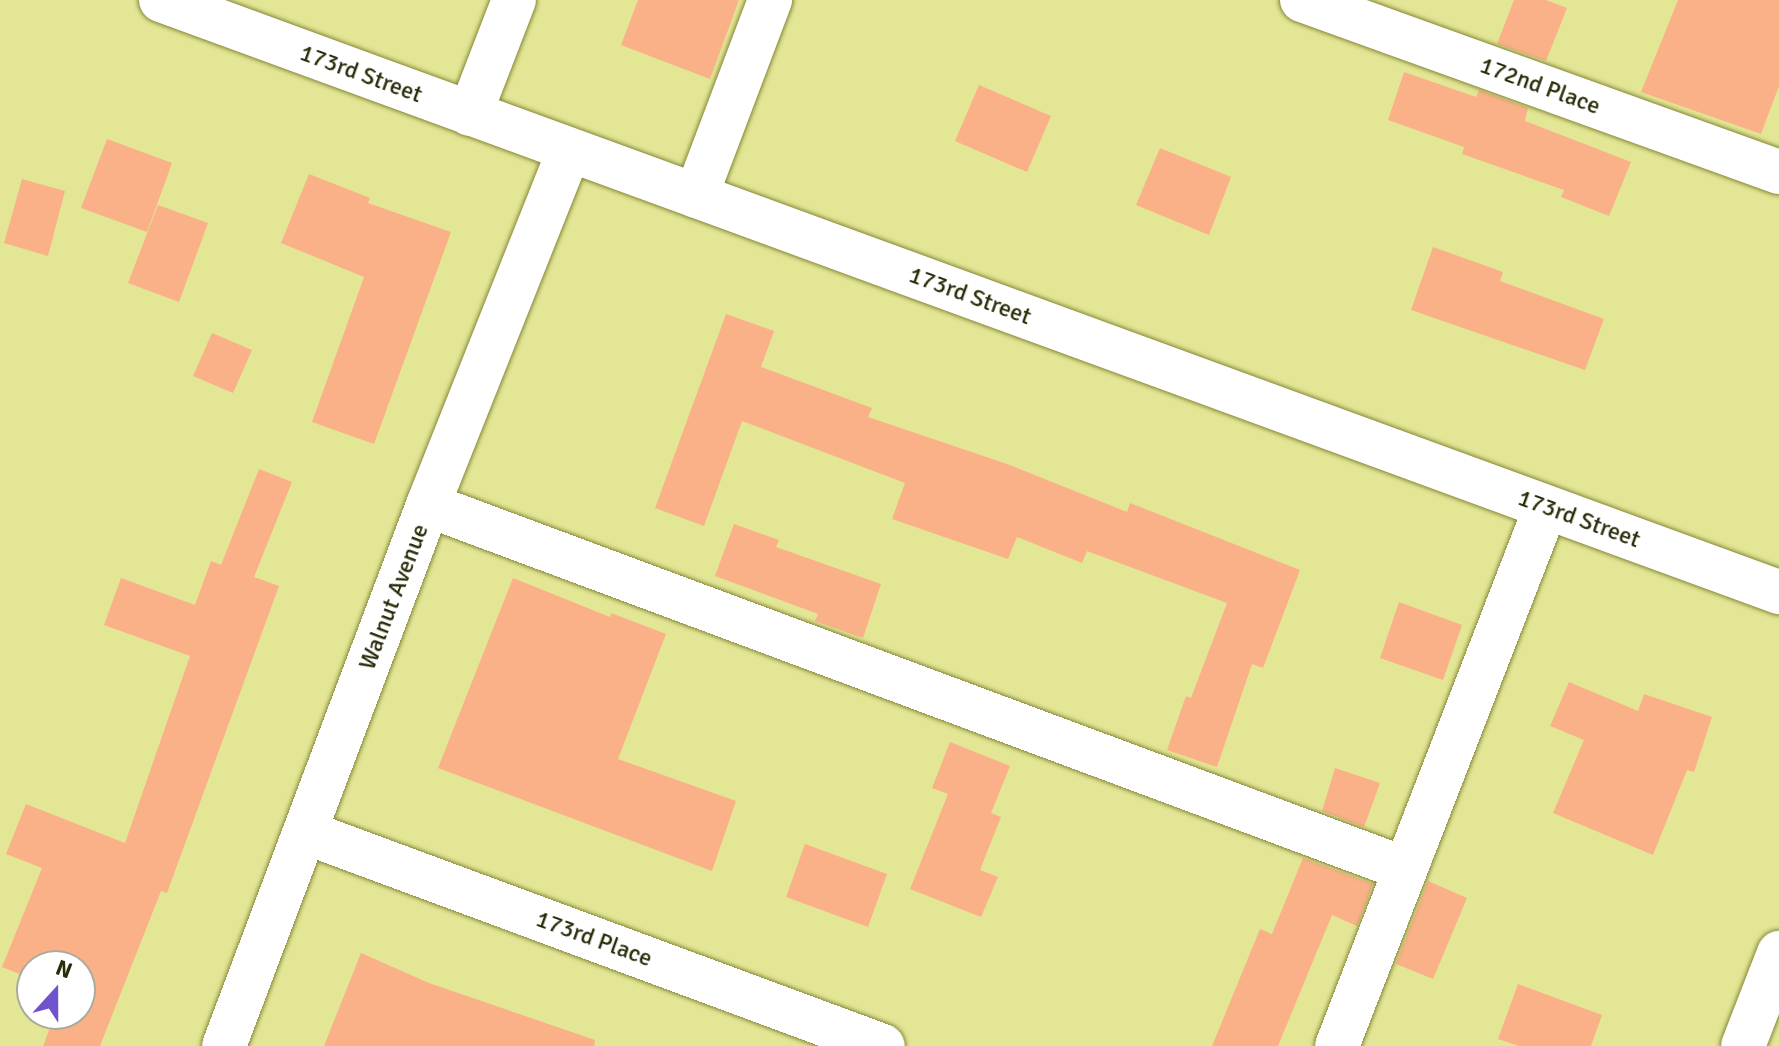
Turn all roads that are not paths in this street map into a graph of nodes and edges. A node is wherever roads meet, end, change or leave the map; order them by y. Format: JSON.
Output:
{"nodes":[{"id":1,"x":161,"y":0,"type":"edge"},
{"id":2,"x":514,"y":0,"type":"edge"},
{"id":3,"x":770,"y":0,"type":"edge"},
{"id":4,"x":1302,"y":0,"type":"edge"},
{"id":5,"x":470,"y":114,"type":"junction"},
{"id":6,"x":569,"y":150,"type":"junction"},
{"id":7,"x":1779,"y":172,"type":"edge"},
{"id":8,"x":696,"y":196,"type":"junction"},
{"id":9,"x":428,"y":505,"type":"junction"},
{"id":10,"x":1546,"y":507,"type":"junction"},
{"id":11,"x":1779,"y":592,"type":"edge"},
{"id":12,"x":305,"y":832,"type":"junction"},
{"id":13,"x":1405,"y":869,"type":"junction"},
{"id":14,"x":1779,"y":953,"type":"edge"},
{"id":15,"x":224,"y":1046,"type":"edge"},
{"id":16,"x":883,"y":1046,"type":"edge"},
{"id":17,"x":1337,"y":1046,"type":"edge"},
{"id":18,"x":1743,"y":1046,"type":"edge"}],
"edges":[{"from":1,"to":5,"type":"street","name":"173rd Street"},
{"from":2,"to":5,"type":"street"},
{"from":3,"to":8,"type":"street"},
{"from":4,"to":7,"type":"street","name":"172nd Place"},
{"from":5,"to":6,"type":"street","name":"173rd Street"},
{"from":6,"to":8,"type":"street","name":"173rd Street"},
{"from":6,"to":9,"type":"street","name":"Walnut Avenue"},
{"from":8,"to":10,"type":"street","name":"173rd Street"},
{"from":9,"to":12,"type":"street","name":"Walnut Avenue"},
{"from":9,"to":13,"type":"street"},
{"from":10,"to":11,"type":"street","name":"173rd Street"},
{"from":10,"to":13,"type":"street"},
{"from":12,"to":15,"type":"street","name":"Walnut Avenue"},
{"from":12,"to":16,"type":"street","name":"173rd Place"},
{"from":13,"to":17,"type":"street"},
{"from":14,"to":18,"type":"street"}]}
